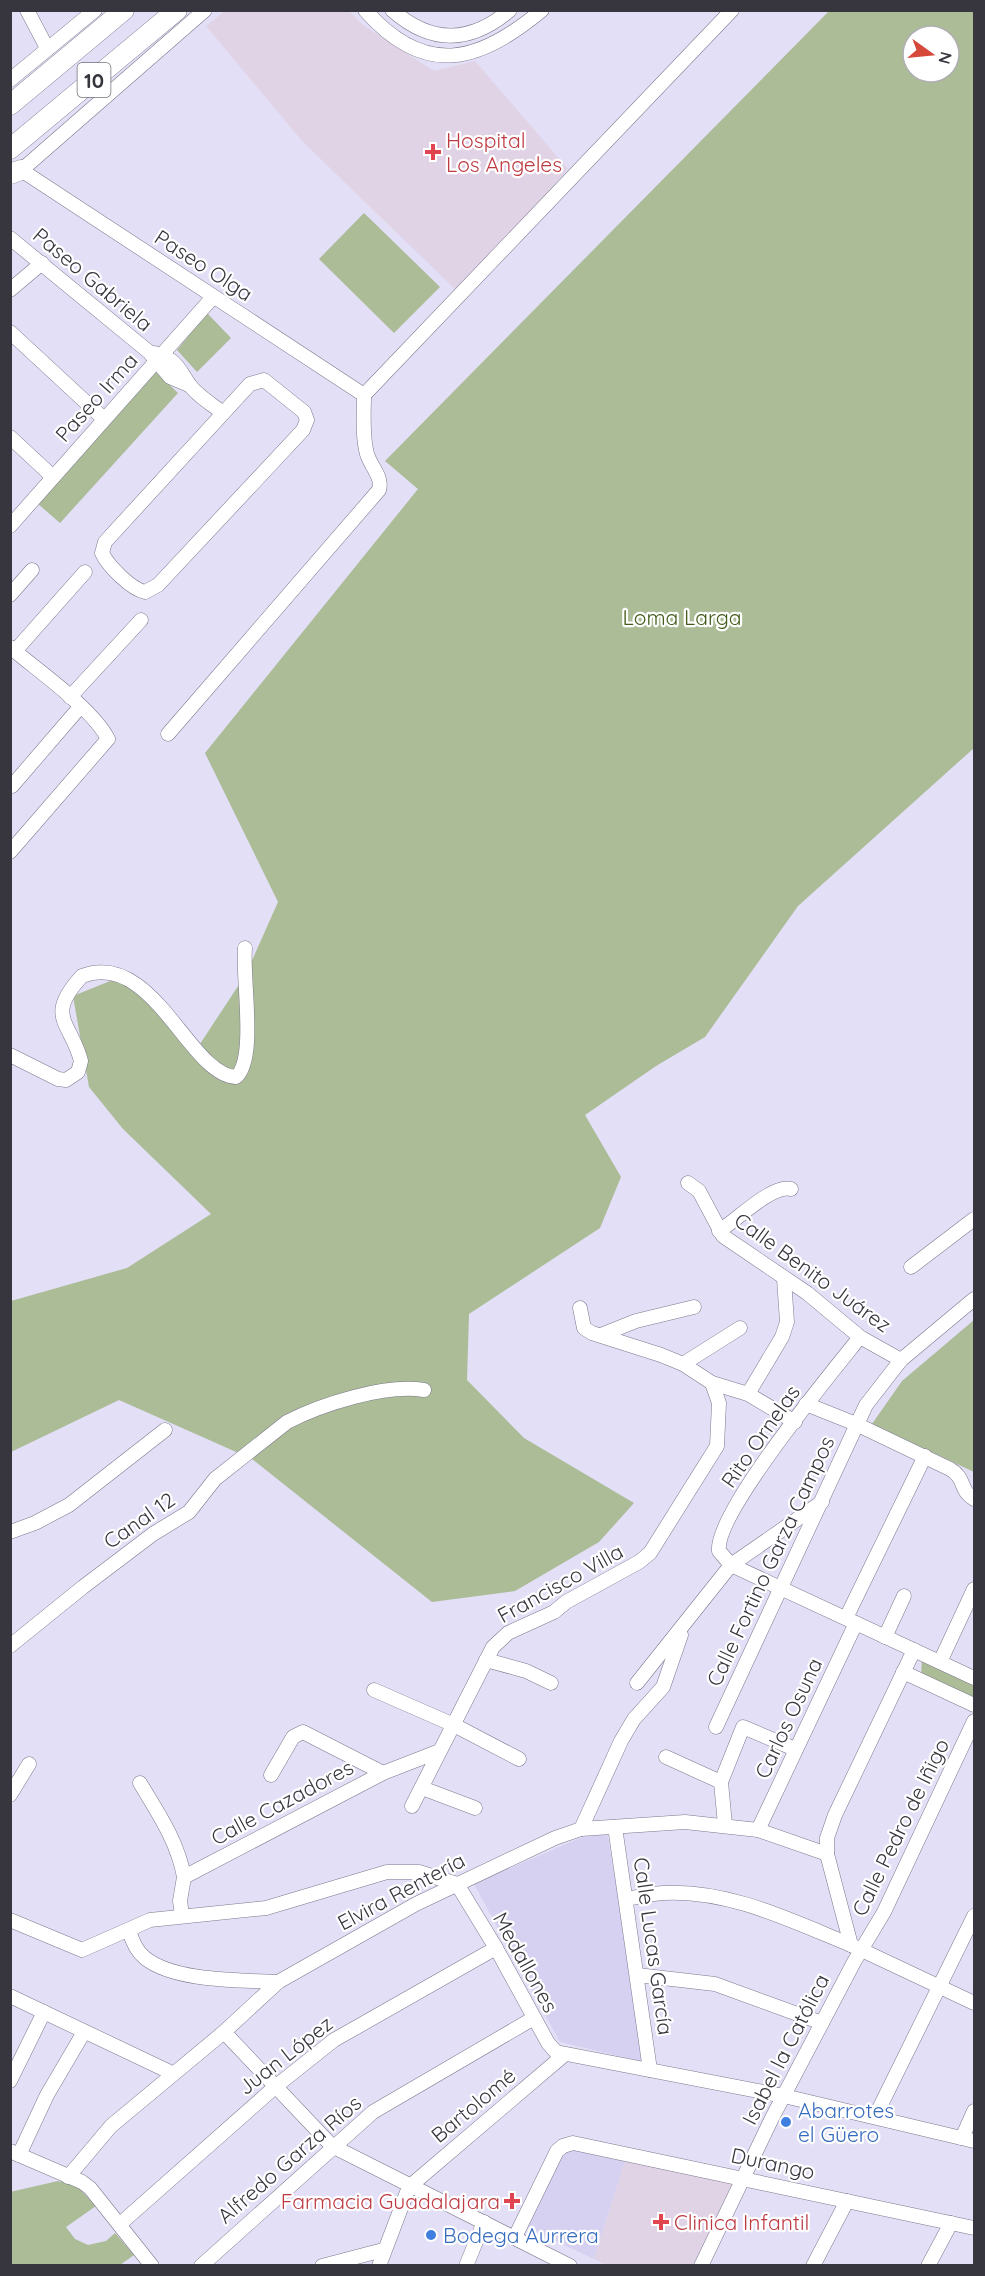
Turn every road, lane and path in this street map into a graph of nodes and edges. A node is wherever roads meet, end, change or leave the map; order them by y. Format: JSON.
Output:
{"nodes":[{"id":1,"x":27,"y":10,"type":"edge"},
{"id":2,"x":95,"y":10,"type":"edge"},
{"id":3,"x":124,"y":10,"type":"edge"},
{"id":4,"x":177,"y":10,"type":"edge"},
{"id":5,"x":205,"y":10,"type":"edge"},
{"id":6,"x":365,"y":10,"type":"edge"},
{"id":7,"x":392,"y":10,"type":"edge"},
{"id":8,"x":510,"y":10,"type":"edge"},
{"id":9,"x":542,"y":10,"type":"edge"},
{"id":10,"x":732,"y":10,"type":"edge"},
{"id":11,"x":47,"y":48,"type":"junction"},
{"id":12,"x":10,"y":80,"type":"edge"},
{"id":13,"x":10,"y":105,"type":"edge"},
{"id":14,"x":10,"y":149,"type":"edge"},
{"id":15,"x":14,"y":174,"type":"edge"},
{"id":16,"x":10,"y":238,"type":"edge"},
{"id":17,"x":42,"y":263,"type":"junction"},
{"id":18,"x":10,"y":290,"type":"edge"},
{"id":19,"x":213,"y":297,"type":"junction"},
{"id":20,"x":10,"y":332,"type":"edge"},
{"id":21,"x":156,"y":357,"type":"junction"},
{"id":22,"x":364,"y":395,"type":"junction"},
{"id":23,"x":223,"y":413,"type":"junction"},
{"id":24,"x":105,"y":419,"type":"junction"},
{"id":25,"x":10,"y":437,"type":"edge"},
{"id":26,"x":53,"y":477,"type":"junction"},
{"id":27,"x":10,"y":526,"type":"edge"},
{"id":28,"x":33,"y":570,"type":"dead end"},
{"id":29,"x":85,"y":572,"type":"dead end"},
{"id":30,"x":10,"y":595,"type":"edge"},
{"id":31,"x":141,"y":620,"type":"dead end"},
{"id":32,"x":13,"y":649,"type":"edge"},
{"id":33,"x":75,"y":702,"type":"junction"},
{"id":34,"x":168,"y":734,"type":"dead end"},
{"id":35,"x":106,"y":735,"type":"junction"},
{"id":36,"x":12,"y":786,"type":"dead end"},
{"id":37,"x":10,"y":841,"type":"edge"},
{"id":38,"x":10,"y":852,"type":"edge"},
{"id":39,"x":245,"y":948,"type":"dead end"},
{"id":40,"x":10,"y":1055,"type":"edge"},
{"id":41,"x":688,"y":1182,"type":"dead end"},
{"id":42,"x":792,"y":1189,"type":"dead end"},
{"id":43,"x":975,"y":1219,"type":"edge"},
{"id":44,"x":719,"y":1231,"type":"junction"},
{"id":45,"x":911,"y":1267,"type":"dead end"},
{"id":46,"x":784,"y":1279,"type":"junction"},
{"id":47,"x":975,"y":1299,"type":"edge"},
{"id":48,"x":694,"y":1307,"type":"dead end"},
{"id":49,"x":580,"y":1308,"type":"dead end"},
{"id":50,"x":740,"y":1328,"type":"dead end"},
{"id":51,"x":601,"y":1335,"type":"junction"},
{"id":52,"x":860,"y":1337,"type":"junction"},
{"id":53,"x":901,"y":1360,"type":"junction"},
{"id":54,"x":683,"y":1364,"type":"junction"},
{"id":55,"x":712,"y":1383,"type":"junction"},
{"id":56,"x":424,"y":1390,"type":"dead end"},
{"id":57,"x":748,"y":1394,"type":"junction"},
{"id":58,"x":806,"y":1404,"type":"junction"},
{"id":59,"x":795,"y":1422,"type":"junction"},
{"id":60,"x":856,"y":1424,"type":"junction"},
{"id":61,"x":165,"y":1430,"type":"dead end"},
{"id":62,"x":925,"y":1456,"type":"junction"},
{"id":63,"x":975,"y":1499,"type":"edge"},
{"id":64,"x":822,"y":1502,"type":"junction"},
{"id":65,"x":10,"y":1532,"type":"edge"},
{"id":66,"x":731,"y":1565,"type":"junction"},
{"id":67,"x":782,"y":1587,"type":"junction"},
{"id":68,"x":975,"y":1589,"type":"edge"},
{"id":69,"x":904,"y":1596,"type":"dead end"},
{"id":70,"x":851,"y":1621,"type":"junction"},
{"id":71,"x":683,"y":1627,"type":"junction"},
{"id":72,"x":885,"y":1637,"type":"junction"},
{"id":73,"x":10,"y":1646,"type":"edge"},
{"id":74,"x":914,"y":1650,"type":"junction"},
{"id":75,"x":486,"y":1660,"type":"junction"},
{"id":76,"x":940,"y":1662,"type":"junction"},
{"id":77,"x":903,"y":1672,"type":"junction"},
{"id":78,"x":975,"y":1678,"type":"edge"},
{"id":79,"x":551,"y":1683,"type":"dead end"},
{"id":80,"x":637,"y":1683,"type":"dead end"},
{"id":81,"x":374,"y":1690,"type":"dead end"},
{"id":82,"x":975,"y":1705,"type":"edge"},
{"id":83,"x":719,"y":1721,"type":"dead end"},
{"id":84,"x":975,"y":1721,"type":"edge"},
{"id":85,"x":454,"y":1725,"type":"junction"},
{"id":86,"x":795,"y":1749,"type":"junction"},
{"id":87,"x":437,"y":1752,"type":"junction"},
{"id":88,"x":666,"y":1757,"type":"dead end"},
{"id":89,"x":519,"y":1760,"type":"dead end"},
{"id":90,"x":29,"y":1764,"type":"dead end"},
{"id":91,"x":383,"y":1773,"type":"junction"},
{"id":92,"x":271,"y":1775,"type":"dead end"},
{"id":93,"x":721,"y":1782,"type":"junction"},
{"id":94,"x":140,"y":1783,"type":"dead end"},
{"id":95,"x":422,"y":1788,"type":"junction"},
{"id":96,"x":10,"y":1795,"type":"edge"},
{"id":97,"x":412,"y":1806,"type":"dead end"},
{"id":98,"x":475,"y":1808,"type":"dead end"},
{"id":99,"x":725,"y":1825,"type":"junction"},
{"id":100,"x":615,"y":1827,"type":"junction"},
{"id":101,"x":581,"y":1829,"type":"junction"},
{"id":102,"x":758,"y":1830,"type":"junction"},
{"id":103,"x":827,"y":1854,"type":"junction"},
{"id":104,"x":184,"y":1877,"type":"junction"},
{"id":105,"x":457,"y":1884,"type":"junction"},
{"id":106,"x":626,"y":1899,"type":"junction"},
{"id":107,"x":182,"y":1915,"type":"junction"},
{"id":108,"x":975,"y":1916,"type":"edge"},
{"id":109,"x":10,"y":1920,"type":"edge"},
{"id":110,"x":129,"y":1930,"type":"junction"},
{"id":111,"x":856,"y":1947,"type":"junction"},
{"id":112,"x":496,"y":1948,"type":"junction"},
{"id":113,"x":637,"y":1975,"type":"junction"},
{"id":114,"x":279,"y":1982,"type":"junction"},
{"id":115,"x":941,"y":1987,"type":"junction"},
{"id":116,"x":10,"y":1996,"type":"edge"},
{"id":117,"x":975,"y":2003,"type":"edge"},
{"id":118,"x":44,"y":2012,"type":"junction"},
{"id":119,"x":534,"y":2018,"type":"junction"},
{"id":120,"x":822,"y":2023,"type":"junction"},
{"id":121,"x":84,"y":2032,"type":"junction"},
{"id":122,"x":224,"y":2032,"type":"junction"},
{"id":123,"x":564,"y":2055,"type":"junction"},
{"id":124,"x":650,"y":2070,"type":"junction"},
{"id":125,"x":172,"y":2073,"type":"junction"},
{"id":126,"x":10,"y":2081,"type":"edge"},
{"id":127,"x":275,"y":2088,"type":"junction"},
{"id":128,"x":784,"y":2096,"type":"junction"},
{"id":129,"x":975,"y":2111,"type":"edge"},
{"id":130,"x":875,"y":2117,"type":"junction"},
{"id":131,"x":968,"y":2140,"type":"edge"},
{"id":132,"x":332,"y":2146,"type":"junction"},
{"id":133,"x":15,"y":2153,"type":"edge"},
{"id":134,"x":68,"y":2177,"type":"junction"},
{"id":135,"x":745,"y":2178,"type":"junction"},
{"id":136,"x":409,"y":2187,"type":"junction"},
{"id":137,"x":848,"y":2201,"type":"junction"},
{"id":138,"x":484,"y":2222,"type":"junction"},
{"id":139,"x":951,"y":2223,"type":"junction"},
{"id":140,"x":120,"y":2224,"type":"junction"},
{"id":141,"x":975,"y":2228,"type":"edge"},
{"id":142,"x":514,"y":2237,"type":"junction"},
{"id":143,"x":383,"y":2250,"type":"junction"},
{"id":144,"x":152,"y":2265,"type":"edge"},
{"id":145,"x":201,"y":2265,"type":"edge"},
{"id":146,"x":322,"y":2265,"type":"edge"},
{"id":147,"x":379,"y":2265,"type":"edge"},
{"id":148,"x":466,"y":2265,"type":"edge"},
{"id":149,"x":570,"y":2265,"type":"edge"},
{"id":150,"x":701,"y":2265,"type":"edge"},
{"id":151,"x":813,"y":2265,"type":"edge"},
{"id":152,"x":928,"y":2265,"type":"edge"}],
"edges":[{"from":1,"to":11,"type":"street"},
{"from":2,"to":11,"type":"street"},
{"from":3,"to":13,"type":"highway","number":"10"},
{"from":4,"to":14,"type":"highway","number":"10"},
{"from":5,"to":15,"type":"street"},
{"from":6,"to":9,"type":"street"},
{"from":7,"to":8,"type":"street"},
{"from":10,"to":22,"type":"street"},
{"from":11,"to":12,"type":"street"},
{"from":15,"to":19,"type":"street","name":"Paseo Olga"},
{"from":16,"to":17,"type":"street","name":"Paseo Gabriela"},
{"from":17,"to":18,"type":"street"},
{"from":17,"to":21,"type":"street","name":"Paseo Gabriela"},
{"from":19,"to":21,"type":"street","name":"Paseo Irma"},
{"from":19,"to":22,"type":"street","name":"Paseo Olga"},
{"from":20,"to":24,"type":"street"},
{"from":21,"to":23,"type":"street","name":"Paseo Gabriela"},
{"from":21,"to":24,"type":"street","name":"Paseo Irma"},
{"from":22,"to":34,"type":"street"},
{"from":23,"to":23,"type":"street"},
{"from":24,"to":26,"type":"street","name":"Paseo Irma"},
{"from":25,"to":26,"type":"street"},
{"from":26,"to":27,"type":"street","name":"Paseo Irma"},
{"from":28,"to":30,"type":"street"},
{"from":29,"to":32,"type":"street"},
{"from":31,"to":33,"type":"street"},
{"from":32,"to":33,"type":"street"},
{"from":33,"to":35,"type":"street"},
{"from":33,"to":36,"type":"street"},
{"from":35,"to":37,"type":"street"},
{"from":35,"to":38,"type":"street"},
{"from":39,"to":40,"type":"street"},
{"from":41,"to":44,"type":"street","name":"Calle Benito Juárez"},
{"from":42,"to":44,"type":"street"},
{"from":43,"to":45,"type":"street"},
{"from":44,"to":46,"type":"street","name":"Calle Benito Juárez"},
{"from":46,"to":52,"type":"street","name":"Calle Benito Juárez"},
{"from":46,"to":57,"type":"street"},
{"from":47,"to":53,"type":"street","name":"Calle Fortino Garza Campos"},
{"from":48,"to":51,"type":"street"},
{"from":49,"to":51,"type":"street"},
{"from":50,"to":54,"type":"street"},
{"from":51,"to":54,"type":"street"},
{"from":52,"to":53,"type":"street","name":"Calle Benito Juárez"},
{"from":52,"to":58,"type":"street","name":"Rito Ornelas"},
{"from":53,"to":60,"type":"street","name":"Calle Fortino Garza Campos"},
{"from":54,"to":55,"type":"street"},
{"from":55,"to":57,"type":"street"},
{"from":55,"to":75,"type":"street","name":"Francisco Villa"},
{"from":56,"to":73,"type":"street","name":"Canal 12"},
{"from":57,"to":59,"type":"street"},
{"from":58,"to":59,"type":"street","name":"Rito Ornelas"},
{"from":58,"to":60,"type":"street"},
{"from":59,"to":66,"type":"street","name":"Rito Ornelas"},
{"from":60,"to":62,"type":"street"},
{"from":60,"to":64,"type":"street","name":"Calle Fortino Garza Campos"},
{"from":61,"to":65,"type":"street"},
{"from":62,"to":63,"type":"street"},
{"from":62,"to":70,"type":"street","name":"Carlos Osuna"},
{"from":64,"to":66,"type":"street"},
{"from":64,"to":67,"type":"street","name":"Calle Fortino Garza Campos"},
{"from":66,"to":67,"type":"street"},
{"from":66,"to":71,"type":"street"},
{"from":67,"to":70,"type":"street"},
{"from":67,"to":83,"type":"street","name":"Calle Fortino Garza Campos"},
{"from":68,"to":76,"type":"street"},
{"from":69,"to":72,"type":"street"},
{"from":70,"to":72,"type":"street"},
{"from":70,"to":86,"type":"street","name":"Carlos Osuna"},
{"from":71,"to":80,"type":"street"},
{"from":71,"to":101,"type":"street"},
{"from":72,"to":74,"type":"street"},
{"from":74,"to":76,"type":"street"},
{"from":74,"to":77,"type":"street"},
{"from":75,"to":79,"type":"street"},
{"from":75,"to":85,"type":"street"},
{"from":76,"to":78,"type":"street"},
{"from":77,"to":82,"type":"street"},
{"from":77,"to":103,"type":"street"},
{"from":81,"to":85,"type":"street"},
{"from":84,"to":111,"type":"street","name":"Calle Pedro de Iñigo"},
{"from":85,"to":87,"type":"street"},
{"from":85,"to":89,"type":"street"},
{"from":86,"to":93,"type":"street"},
{"from":86,"to":102,"type":"street","name":"Carlos Osuna"},
{"from":87,"to":91,"type":"street","name":"Calle Cazadores"},
{"from":87,"to":95,"type":"street"},
{"from":88,"to":93,"type":"street"},
{"from":90,"to":96,"type":"street"},
{"from":91,"to":92,"type":"street"},
{"from":91,"to":104,"type":"street","name":"Calle Cazadores"},
{"from":93,"to":99,"type":"street"},
{"from":94,"to":104,"type":"street"},
{"from":95,"to":97,"type":"street"},
{"from":95,"to":98,"type":"street"},
{"from":99,"to":100,"type":"street","name":"Elvira Rentería"},
{"from":99,"to":102,"type":"street","name":"Elvira Rentería"},
{"from":100,"to":101,"type":"street","name":"Elvira Rentería"},
{"from":100,"to":106,"type":"street","name":"Calle Lucas García"},
{"from":101,"to":105,"type":"street","name":"Elvira Rentería"},
{"from":102,"to":103,"type":"street","name":"Elvira Rentería"},
{"from":103,"to":111,"type":"street"},
{"from":104,"to":107,"type":"street"},
{"from":105,"to":107,"type":"street"},
{"from":105,"to":112,"type":"street","name":"Medallones"},
{"from":105,"to":114,"type":"street","name":"Elvira Rentería"},
{"from":106,"to":111,"type":"street"},
{"from":106,"to":113,"type":"street","name":"Calle Lucas García"},
{"from":107,"to":110,"type":"street"},
{"from":108,"to":115,"type":"street"},
{"from":109,"to":110,"type":"street"},
{"from":110,"to":114,"type":"street"},
{"from":111,"to":115,"type":"street"},
{"from":111,"to":120,"type":"street","name":"Isabel la Católica"},
{"from":112,"to":119,"type":"street","name":"Medallones"},
{"from":112,"to":127,"type":"street","name":"Juan López"},
{"from":113,"to":120,"type":"street"},
{"from":113,"to":124,"type":"street","name":"Calle Lucas García"},
{"from":114,"to":122,"type":"street","name":"Elvira Rentería"},
{"from":115,"to":117,"type":"street"},
{"from":115,"to":130,"type":"street"},
{"from":116,"to":118,"type":"street"},
{"from":118,"to":121,"type":"street"},
{"from":118,"to":126,"type":"street"},
{"from":119,"to":123,"type":"street","name":"Medallones"},
{"from":119,"to":132,"type":"street","name":"Alfredo Garza Ríos"},
{"from":120,"to":128,"type":"street","name":"Isabel la Católica"},
{"from":121,"to":125,"type":"street"},
{"from":121,"to":133,"type":"street"},
{"from":122,"to":125,"type":"street","name":"Elvira Rentería"},
{"from":122,"to":127,"type":"street"},
{"from":123,"to":124,"type":"street"},
{"from":123,"to":136,"type":"street","name":"Bartolomé"},
{"from":124,"to":128,"type":"street"},
{"from":125,"to":134,"type":"street","name":"Elvira Rentería"},
{"from":127,"to":132,"type":"street"},
{"from":127,"to":140,"type":"street","name":"Juan López"},
{"from":128,"to":130,"type":"street"},
{"from":128,"to":135,"type":"street","name":"Isabel la Católica"},
{"from":129,"to":131,"type":"street"},
{"from":130,"to":131,"type":"street"},
{"from":132,"to":136,"type":"street"},
{"from":132,"to":145,"type":"street","name":"Alfredo Garza Ríos"},
{"from":133,"to":134,"type":"street"},
{"from":134,"to":140,"type":"street"},
{"from":135,"to":137,"type":"street","name":"Durango"},
{"from":135,"to":142,"type":"street","name":"Durango"},
{"from":135,"to":150,"type":"street","name":"Isabel la Católica"},
{"from":136,"to":138,"type":"street"},
{"from":136,"to":143,"type":"street"},
{"from":137,"to":139,"type":"street","name":"Durango"},
{"from":137,"to":151,"type":"street"},
{"from":138,"to":142,"type":"street"},
{"from":138,"to":148,"type":"street"},
{"from":139,"to":141,"type":"street","name":"Durango"},
{"from":139,"to":152,"type":"street"},
{"from":140,"to":144,"type":"street"},
{"from":142,"to":149,"type":"street"},
{"from":143,"to":146,"type":"street"},
{"from":143,"to":147,"type":"street"}]}
